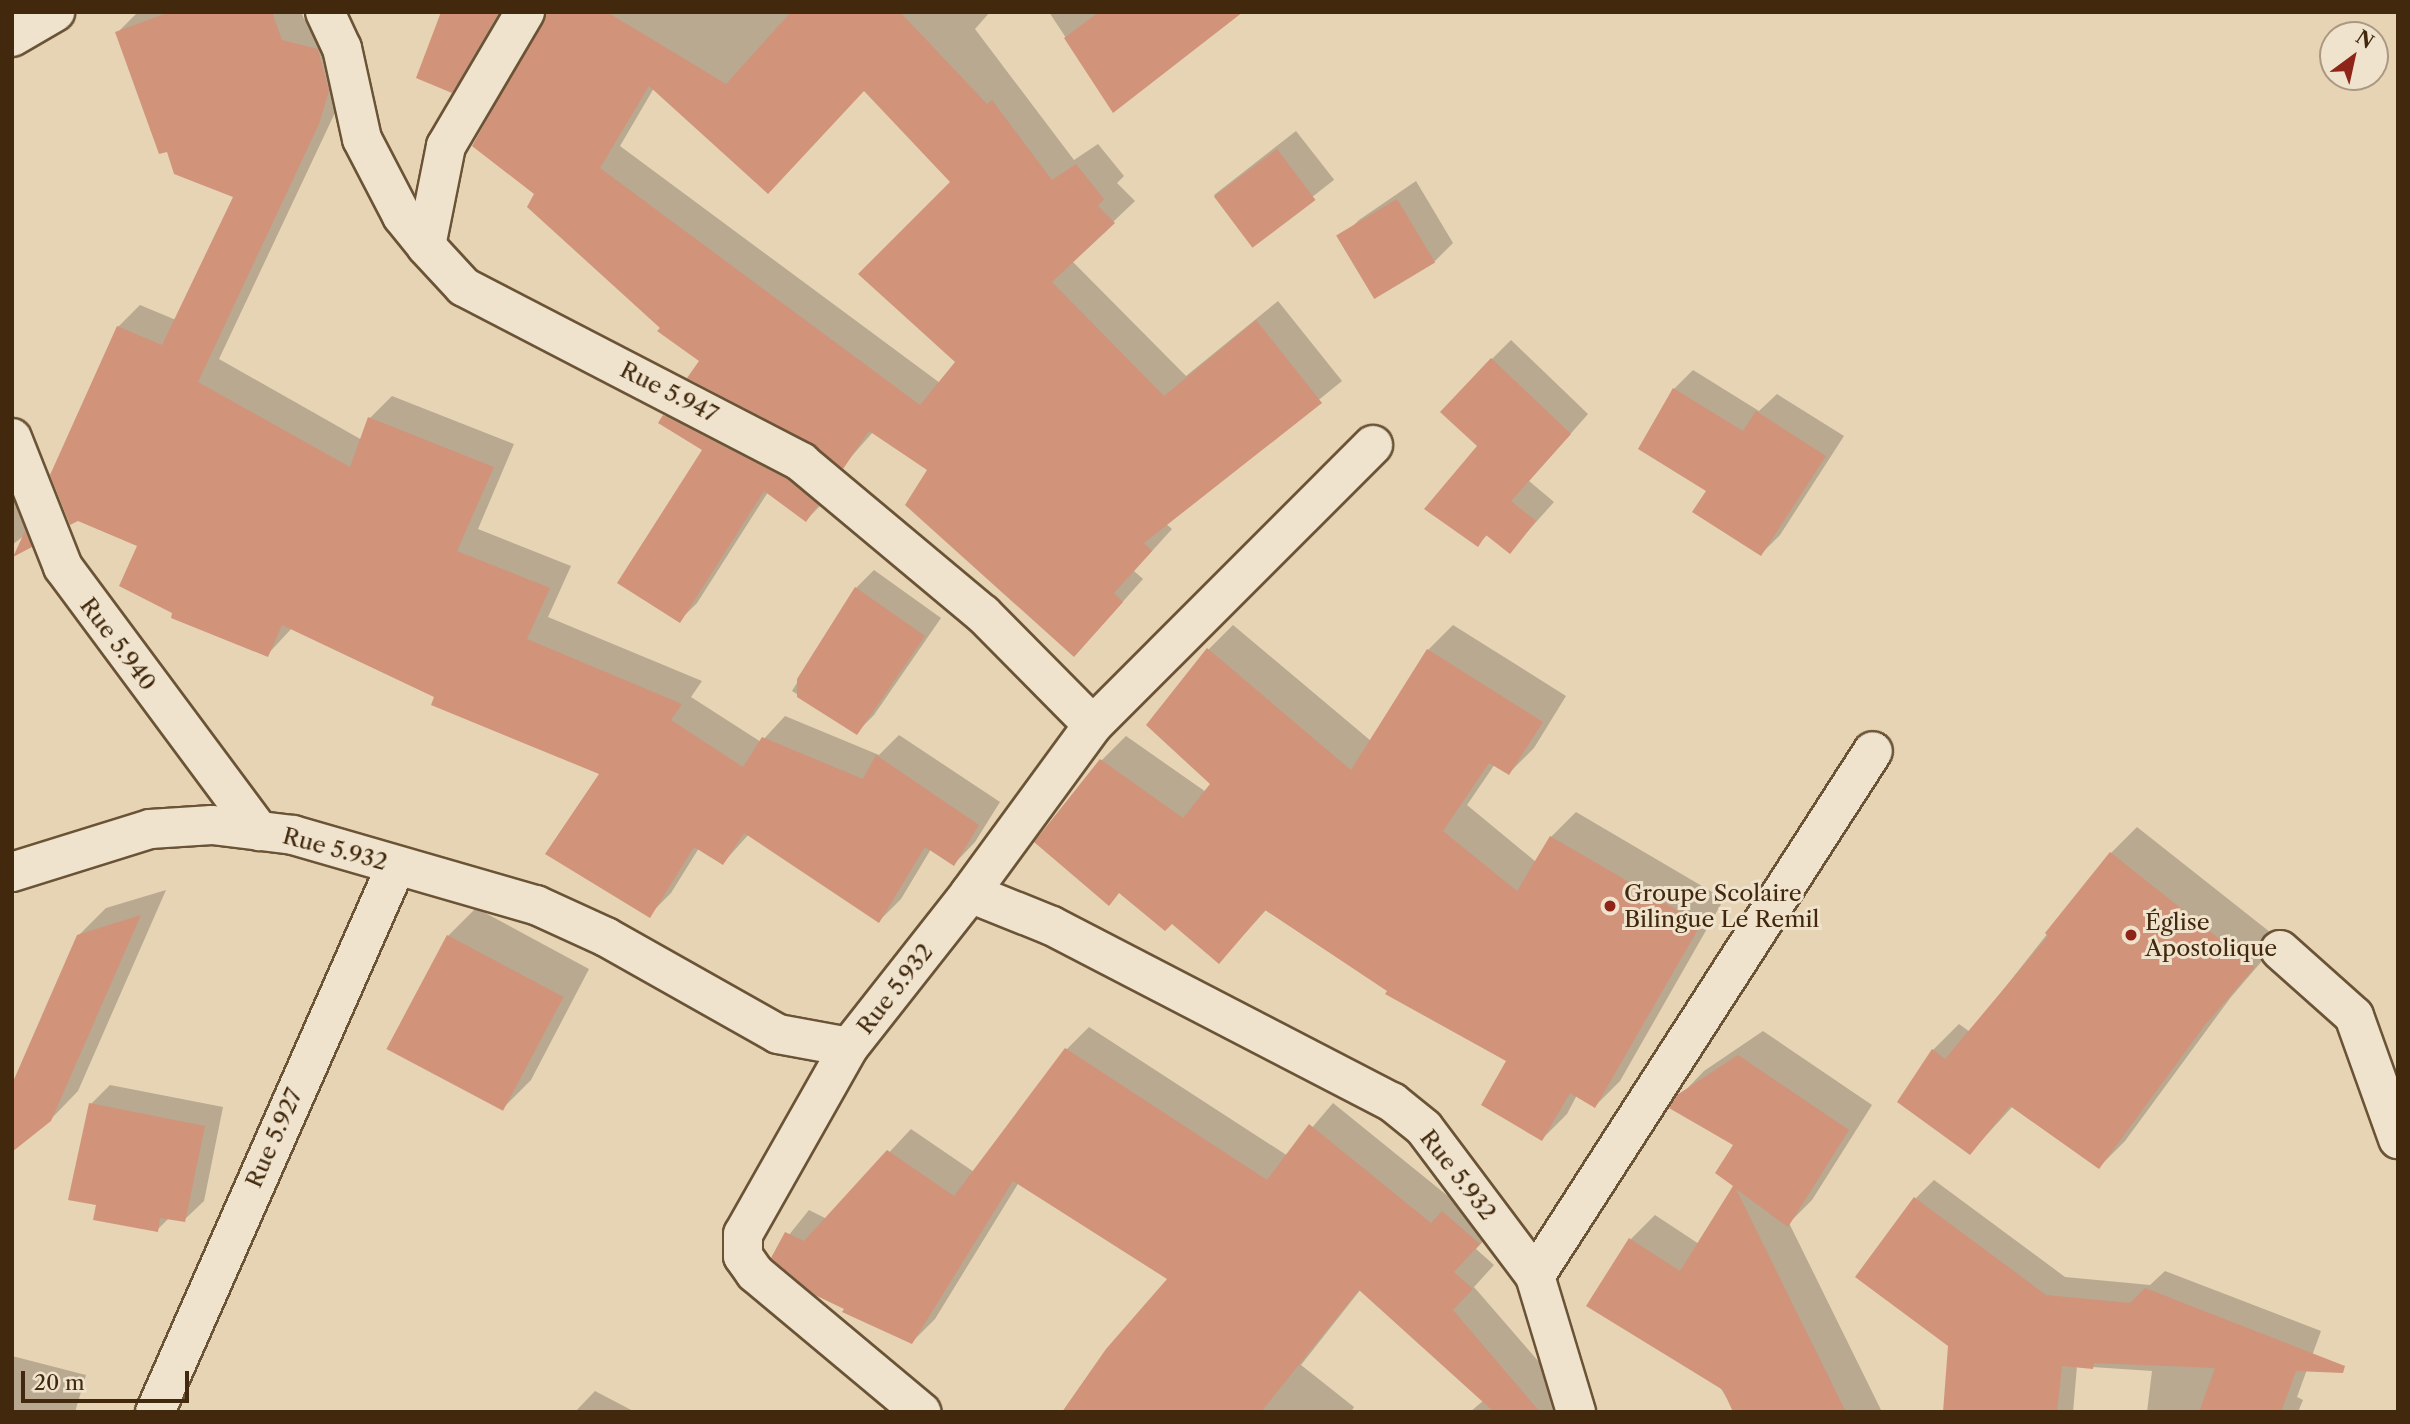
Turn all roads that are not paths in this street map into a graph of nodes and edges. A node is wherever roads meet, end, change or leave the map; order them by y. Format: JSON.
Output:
{"nodes":[{"id":1,"x":55,"y":12,"type":"edge"},
{"id":2,"x":325,"y":12,"type":"edge"},
{"id":3,"x":525,"y":12,"type":"edge"},
{"id":4,"x":12,"y":37,"type":"edge"},
{"id":5,"x":426,"y":246,"type":"junction"},
{"id":6,"x":12,"y":438,"type":"edge"},
{"id":7,"x":1373,"y":445,"type":"dead end"},
{"id":8,"x":1093,"y":725,"type":"junction"},
{"id":9,"x":1873,"y":751,"type":"dead end"},
{"id":10,"x":259,"y":831,"type":"junction"},
{"id":11,"x":396,"y":866,"type":"junction"},
{"id":12,"x":12,"y":872,"type":"edge"},
{"id":13,"x":970,"y":892,"type":"junction"},
{"id":14,"x":2280,"y":950,"type":"dead end"},
{"id":15,"x":849,"y":1047,"type":"junction"},
{"id":16,"x":2398,"y":1139,"type":"edge"},
{"id":17,"x":1535,"y":1276,"type":"junction"},
{"id":18,"x":155,"y":1412,"type":"edge"},
{"id":19,"x":921,"y":1412,"type":"edge"},
{"id":20,"x":1576,"y":1412,"type":"edge"}],
"edges":[{"from":1,"to":4,"type":"street"},
{"from":2,"to":5,"type":"street","name":"Rue 5.947"},
{"from":3,"to":5,"type":"street"},
{"from":5,"to":8,"type":"street","name":"Rue 5.947"},
{"from":6,"to":10,"type":"street","name":"Rue 5.940"},
{"from":7,"to":8,"type":"street"},
{"from":8,"to":13,"type":"street"},
{"from":9,"to":17,"type":"street"},
{"from":10,"to":11,"type":"street","name":"Rue 5.932"},
{"from":10,"to":12,"type":"street","name":"Rue 5.932"},
{"from":11,"to":15,"type":"street","name":"Rue 5.932"},
{"from":11,"to":18,"type":"street","name":"Rue 5.927"},
{"from":13,"to":15,"type":"street","name":"Rue 5.932"},
{"from":13,"to":17,"type":"street","name":"Rue 5.932"},
{"from":14,"to":16,"type":"street"},
{"from":15,"to":19,"type":"street"},
{"from":17,"to":20,"type":"street","name":"Rue 5.932"}]}
